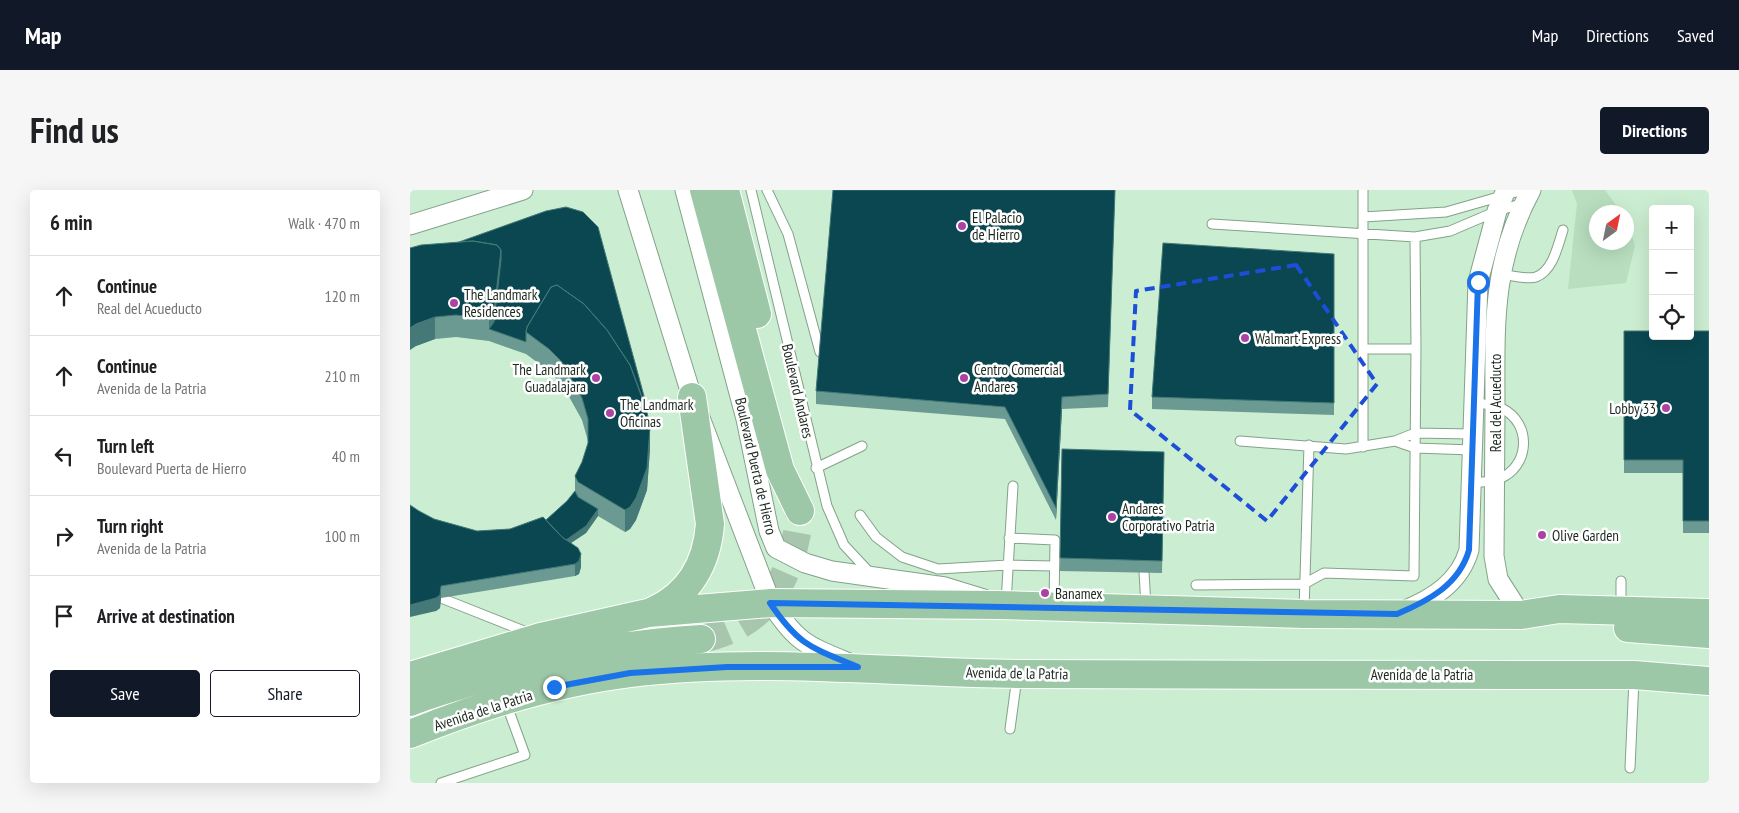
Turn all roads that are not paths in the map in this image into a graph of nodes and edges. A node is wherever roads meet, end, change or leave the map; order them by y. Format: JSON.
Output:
{"nodes":[{"id":1,"x":523,"y":190,"type":"edge"},
{"id":2,"x":628,"y":190,"type":"edge"},
{"id":3,"x":686,"y":190,"type":"edge"},
{"id":4,"x":704,"y":190,"type":"edge"},
{"id":5,"x":725,"y":190,"type":"edge"},
{"id":6,"x":751,"y":190,"type":"edge"},
{"id":7,"x":767,"y":190,"type":"edge"},
{"id":8,"x":1363,"y":190,"type":"edge"},
{"id":9,"x":1526,"y":194,"type":"edge"},
{"id":10,"x":1502,"y":199,"type":"edge"},
{"id":11,"x":1363,"y":217,"type":"junction"},
{"id":12,"x":1212,"y":224,"type":"dead end"},
{"id":13,"x":410,"y":225,"type":"edge"},
{"id":14,"x":1563,"y":230,"type":"dead end"},
{"id":15,"x":1363,"y":233,"type":"junction"},
{"id":16,"x":1415,"y":237,"type":"junction"},
{"id":17,"x":1500,"y":274,"type":"junction"},
{"id":18,"x":1362,"y":349,"type":"junction"},
{"id":19,"x":1416,"y":349,"type":"junction"},
{"id":20,"x":820,"y":352,"type":"edge"},
{"id":21,"x":692,"y":397,"type":"junction"},
{"id":22,"x":1473,"y":402,"type":"junction"},
{"id":23,"x":1495,"y":406,"type":"junction"},
{"id":24,"x":1415,"y":433,"type":"junction"},
{"id":25,"x":1240,"y":441,"type":"dead end"},
{"id":26,"x":1395,"y":441,"type":"junction"},
{"id":27,"x":1472,"y":442,"type":"junction"},
{"id":28,"x":1309,"y":444,"type":"junction"},
{"id":29,"x":862,"y":446,"type":"dead end"},
{"id":30,"x":1363,"y":447,"type":"junction"},
{"id":31,"x":1415,"y":448,"type":"junction"},
{"id":32,"x":816,"y":468,"type":"junction"},
{"id":33,"x":1495,"y":480,"type":"junction"},
{"id":34,"x":1470,"y":483,"type":"junction"},
{"id":35,"x":1013,"y":486,"type":"dead end"},
{"id":36,"x":860,"y":516,"type":"dead end"},
{"id":37,"x":1009,"y":538,"type":"junction"},
{"id":38,"x":1008,"y":565,"type":"junction"},
{"id":39,"x":1054,"y":566,"type":"junction"},
{"id":40,"x":1144,"y":572,"type":"edge"},
{"id":41,"x":875,"y":578,"type":"junction"},
{"id":42,"x":1622,"y":581,"type":"dead end"},
{"id":43,"x":1304,"y":584,"type":"junction"},
{"id":44,"x":1196,"y":585,"type":"dead end"},
{"id":45,"x":441,"y":598,"type":"edge"},
{"id":46,"x":770,"y":603,"type":"junction"},
{"id":47,"x":1002,"y":606,"type":"junction"},
{"id":48,"x":1054,"y":608,"type":"junction"},
{"id":49,"x":1146,"y":609,"type":"junction"},
{"id":50,"x":1621,"y":610,"type":"junction"},
{"id":51,"x":648,"y":613,"type":"junction"},
{"id":52,"x":1709,"y":613,"type":"edge"},
{"id":53,"x":1304,"y":614,"type":"junction"},
{"id":54,"x":1397,"y":614,"type":"junction"},
{"id":55,"x":1521,"y":614,"type":"junction"},
{"id":56,"x":1709,"y":634,"type":"edge"},
{"id":57,"x":541,"y":637,"type":"junction"},
{"id":58,"x":701,"y":639,"type":"tunnel mouth"},
{"id":59,"x":1709,"y":665,"type":"edge"},
{"id":60,"x":858,"y":667,"type":"junction"},
{"id":61,"x":411,"y":673,"type":"edge"},
{"id":62,"x":1017,"y":674,"type":"junction"},
{"id":63,"x":1634,"y":676,"type":"junction"},
{"id":64,"x":1709,"y":681,"type":"edge"},
{"id":65,"x":506,"y":701,"type":"junction"},
{"id":66,"x":410,"y":702,"type":"edge"},
{"id":67,"x":1010,"y":729,"type":"dead end"},
{"id":68,"x":410,"y":734,"type":"edge"},
{"id":69,"x":1630,"y":768,"type":"dead end"},
{"id":70,"x":441,"y":783,"type":"edge"}],
"edges":[{"from":1,"to":13,"type":"street"},
{"from":2,"to":21,"type":"street","name":"Boulevard Puerta de Hierro"},
{"from":3,"to":41,"type":"street","name":"Boulevard Puerta de Hierro"},
{"from":4,"to":5,"type":"main road"},
{"from":6,"to":32,"type":"lane","name":"Boulevard Andares"},
{"from":7,"to":20,"type":"lane"},
{"from":8,"to":11,"type":"lane"},
{"from":9,"to":10,"type":"lane"},
{"from":9,"to":10,"type":"lane"},
{"from":9,"to":17,"type":"street","name":"Real del Acueducto"},
{"from":10,"to":11,"type":"lane"},
{"from":10,"to":16,"type":"lane"},
{"from":10,"to":22,"type":"street","name":"Real del Acueducto"},
{"from":11,"to":15,"type":"lane"},
{"from":12,"to":15,"type":"lane"},
{"from":14,"to":17,"type":"lane"},
{"from":15,"to":16,"type":"lane"},
{"from":15,"to":18,"type":"lane"},
{"from":16,"to":19,"type":"lane"},
{"from":17,"to":23,"type":"street","name":"Real del Acueducto"},
{"from":18,"to":19,"type":"lane"},
{"from":18,"to":30,"type":"lane"},
{"from":19,"to":24,"type":"lane"},
{"from":21,"to":46,"type":"street","name":"Boulevard Puerta de Hierro"},
{"from":21,"to":51,"type":"main road"},
{"from":22,"to":23,"type":"lane"},
{"from":22,"to":27,"type":"street","name":"Real del Acueducto"},
{"from":23,"to":33,"type":"street","name":"Real del Acueducto"},
{"from":23,"to":33,"type":"lane"},
{"from":24,"to":26,"type":"lane"},
{"from":24,"to":27,"type":"lane"},
{"from":24,"to":31,"type":"lane"},
{"from":25,"to":28,"type":"lane"},
{"from":26,"to":30,"type":"lane"},
{"from":26,"to":31,"type":"lane"},
{"from":27,"to":31,"type":"lane"},
{"from":27,"to":34,"type":"street","name":"Real del Acueducto"},
{"from":28,"to":30,"type":"lane"},
{"from":28,"to":43,"type":"lane"},
{"from":29,"to":32,"type":"lane"},
{"from":31,"to":43,"type":"lane"},
{"from":32,"to":41,"type":"lane","name":"Boulevard Andares"},
{"from":33,"to":34,"type":"lane"},
{"from":33,"to":55,"type":"street","name":"Real del Acueducto"},
{"from":34,"to":54,"type":"street","name":"Real del Acueducto"},
{"from":35,"to":37,"type":"lane"},
{"from":36,"to":38,"type":"lane"},
{"from":37,"to":38,"type":"lane"},
{"from":37,"to":39,"type":"lane"},
{"from":38,"to":39,"type":"lane"},
{"from":38,"to":47,"type":"lane"},
{"from":39,"to":48,"type":"lane"},
{"from":40,"to":49,"type":"lane"},
{"from":41,"to":47,"type":"street","name":"Boulevard Puerta de Hierro"},
{"from":42,"to":50,"type":"lane"},
{"from":43,"to":44,"type":"lane"},
{"from":43,"to":53,"type":"lane"},
{"from":45,"to":57,"type":"lane"},
{"from":46,"to":47,"type":"main road"},
{"from":46,"to":51,"type":"main road"},
{"from":46,"to":60,"type":"street","name":"Boulevard Puerta de Hierro"},
{"from":47,"to":48,"type":"main road"},
{"from":48,"to":49,"type":"main road"},
{"from":49,"to":53,"type":"main road"},
{"from":50,"to":52,"type":"main road"},
{"from":50,"to":55,"type":"main road"},
{"from":51,"to":57,"type":"main road"},
{"from":53,"to":54,"type":"main road"},
{"from":54,"to":55,"type":"main road"},
{"from":55,"to":56,"type":"main road"},
{"from":57,"to":61,"type":"main road"},
{"from":58,"to":66,"type":"main road"},
{"from":59,"to":63,"type":"main road","name":"Avenida de la Patria"},
{"from":60,"to":62,"type":"main road","name":"Avenida de la Patria"},
{"from":60,"to":65,"type":"main road","name":"Avenida de la Patria"},
{"from":62,"to":63,"type":"main road","name":"Avenida de la Patria"},
{"from":62,"to":67,"type":"lane"},
{"from":63,"to":64,"type":"main road","name":"Avenida de la Patria"},
{"from":63,"to":69,"type":"lane"},
{"from":65,"to":68,"type":"main road","name":"Avenida de la Patria"},
{"from":65,"to":70,"type":"lane"}]}
